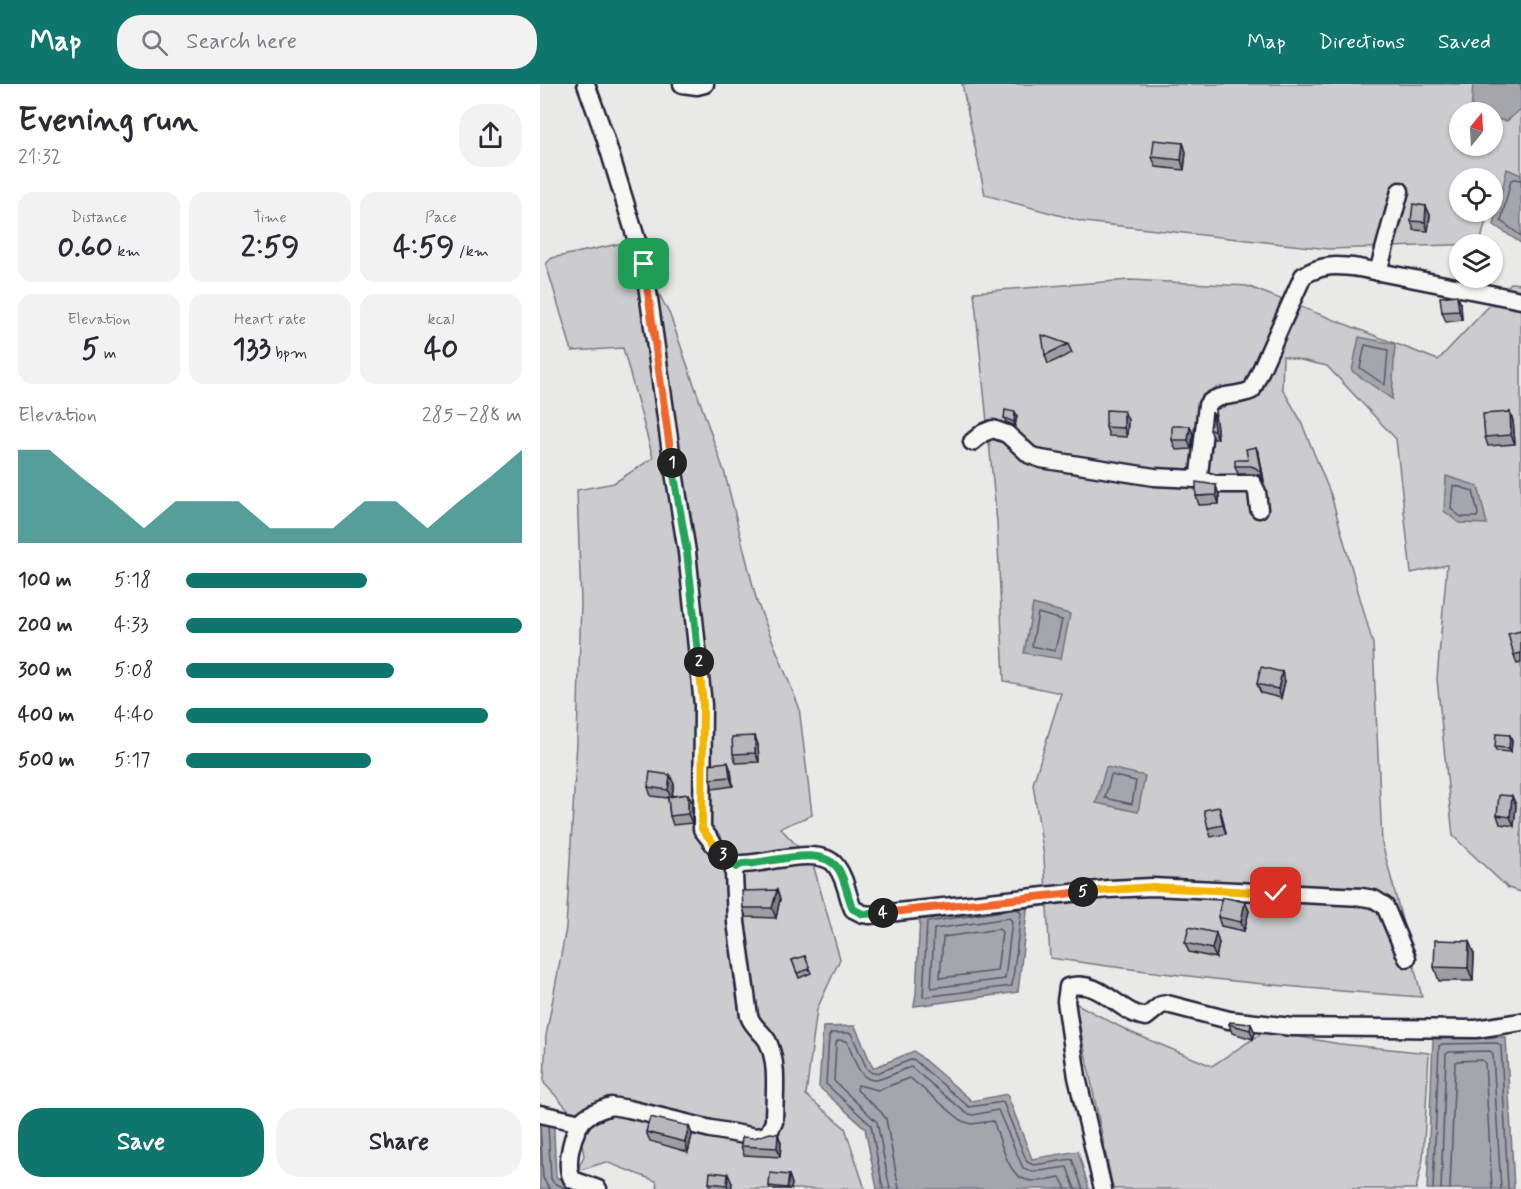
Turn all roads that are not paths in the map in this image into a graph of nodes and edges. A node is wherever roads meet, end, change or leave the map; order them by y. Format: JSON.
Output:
{"nodes":[{"id":1,"x":586,"y":84,"type":"edge"},
{"id":2,"x":682,"y":84,"type":"edge"},
{"id":3,"x":705,"y":84,"type":"edge"},
{"id":4,"x":1400,"y":191,"type":"dead end"},
{"id":5,"x":1378,"y":272,"type":"junction"},
{"id":6,"x":1521,"y":300,"type":"edge"},
{"id":7,"x":972,"y":442,"type":"dead end"},
{"id":8,"x":1196,"y":479,"type":"junction"},
{"id":9,"x":1259,"y":510,"type":"dead end"},
{"id":10,"x":736,"y":867,"type":"junction"},
{"id":11,"x":1407,"y":958,"type":"dead end"},
{"id":12,"x":1521,"y":1022,"type":"edge"},
{"id":13,"x":540,"y":1114,"type":"edge"},
{"id":14,"x":581,"y":1123,"type":"junction"},
{"id":15,"x":598,"y":1189,"type":"edge"},
{"id":16,"x":1103,"y":1189,"type":"edge"}],
"edges":[{"from":1,"to":10,"type":"street"},
{"from":2,"to":3,"type":"street"},
{"from":4,"to":5,"type":"street"},
{"from":5,"to":6,"type":"street"},
{"from":5,"to":8,"type":"street"},
{"from":7,"to":8,"type":"street"},
{"from":8,"to":9,"type":"street"},
{"from":10,"to":11,"type":"street"},
{"from":10,"to":14,"type":"street"},
{"from":12,"to":16,"type":"street"},
{"from":13,"to":14,"type":"street"},
{"from":14,"to":15,"type":"street"}]}
